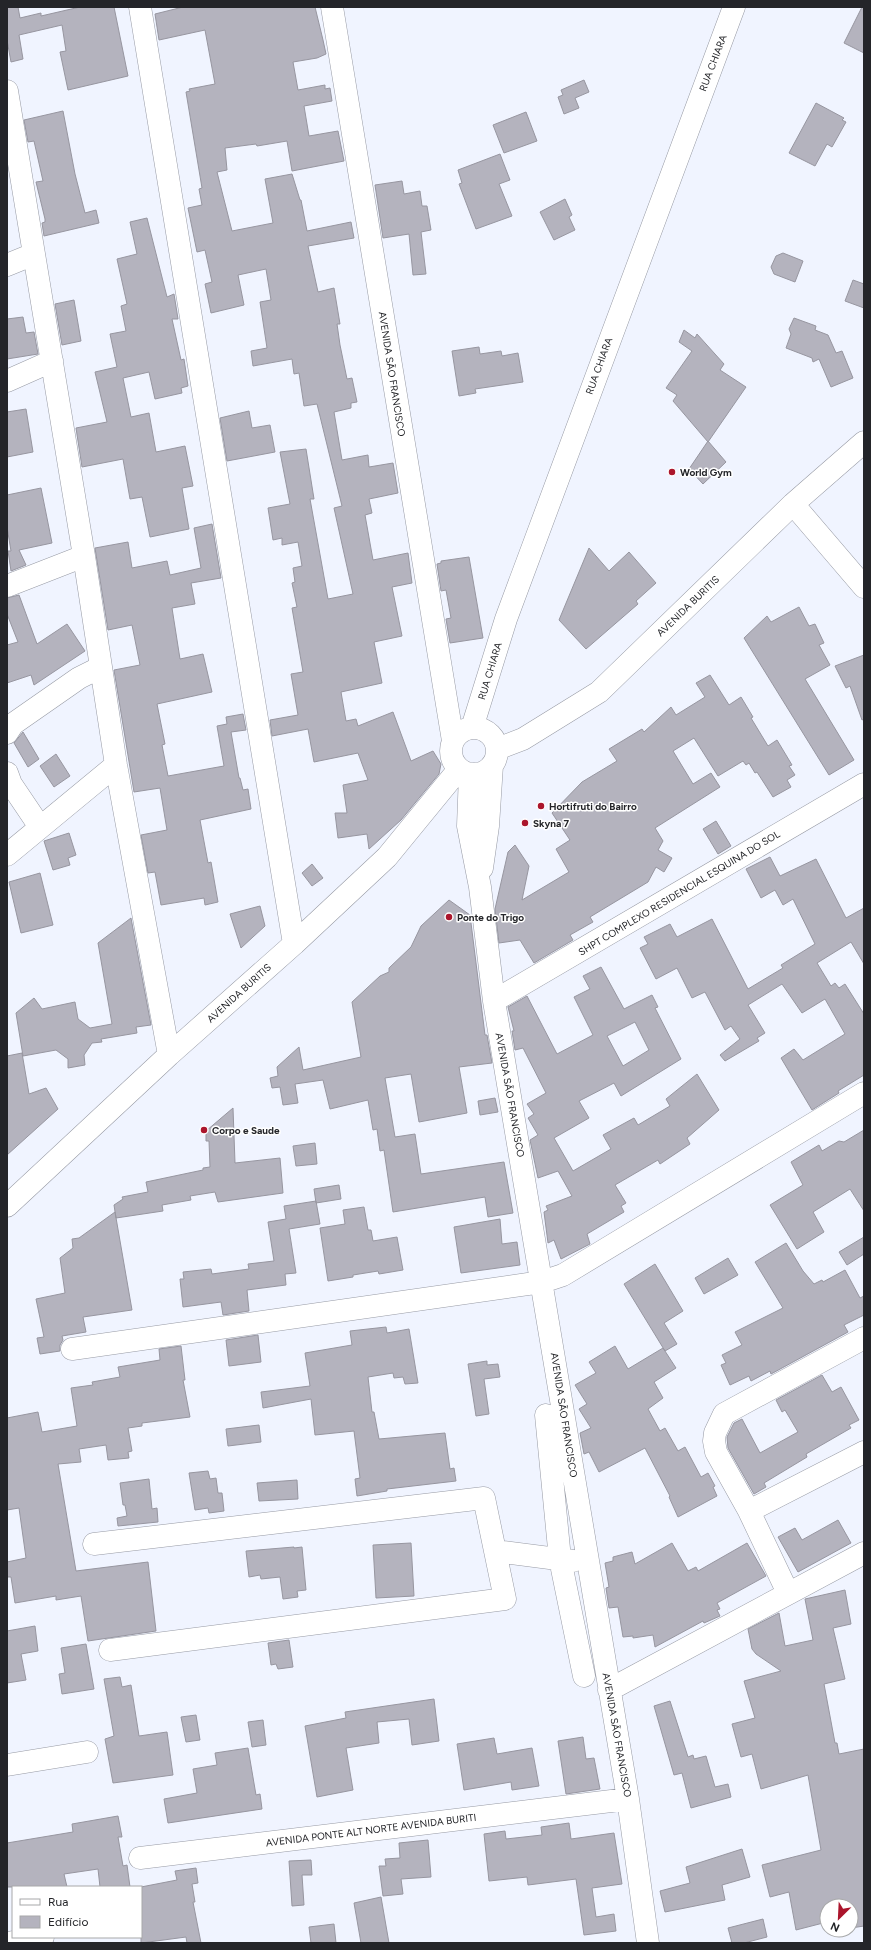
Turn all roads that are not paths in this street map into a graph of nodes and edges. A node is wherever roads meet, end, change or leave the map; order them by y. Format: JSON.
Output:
{"nodes":[{"id":1,"x":140,"y":7,"type":"edge"},
{"id":2,"x":332,"y":7,"type":"edge"},
{"id":3,"x":734,"y":7,"type":"edge"},
{"id":4,"x":7,"y":91,"type":"edge"},
{"id":5,"x":34,"y":254,"type":"junction"},
{"id":6,"x":7,"y":265,"type":"edge"},
{"id":7,"x":52,"y":361,"type":"junction"},
{"id":8,"x":7,"y":381,"type":"edge"},
{"id":9,"x":864,"y":442,"type":"edge"},
{"id":10,"x":793,"y":504,"type":"junction"},
{"id":11,"x":84,"y":556,"type":"junction"},
{"id":12,"x":7,"y":586,"type":"edge"},
{"id":13,"x":864,"y":587,"type":"edge"},
{"id":14,"x":101,"y":667,"type":"junction"},
{"id":15,"x":472,"y":728,"type":"junction"},
{"id":16,"x":7,"y":733,"type":"edge"},
{"id":17,"x":453,"y":741,"type":"junction"},
{"id":18,"x":495,"y":757,"type":"junction"},
{"id":19,"x":116,"y":765,"type":"junction"},
{"id":20,"x":465,"y":771,"type":"junction"},
{"id":21,"x":7,"y":773,"type":"edge"},
{"id":22,"x":864,"y":784,"type":"edge"},
{"id":23,"x":40,"y":827,"type":"junction"},
{"id":24,"x":7,"y":855,"type":"edge"},
{"id":25,"x":480,"y":887,"type":"junction"},
{"id":26,"x":294,"y":944,"type":"junction"},
{"id":27,"x":494,"y":1001,"type":"junction"},
{"id":28,"x":169,"y":1055,"type":"junction"},
{"id":29,"x":864,"y":1093,"type":"edge"},
{"id":30,"x":7,"y":1206,"type":"edge"},
{"id":31,"x":542,"y":1282,"type":"junction"},
{"id":32,"x":864,"y":1338,"type":"edge"},
{"id":33,"x":72,"y":1349,"type":"dead end"},
{"id":34,"x":546,"y":1415,"type":"dead end"},
{"id":35,"x":864,"y":1452,"type":"edge"},
{"id":36,"x":749,"y":1511,"type":"junction"},
{"id":37,"x":94,"y":1544,"type":"dead end"},
{"id":38,"x":495,"y":1551,"type":"junction"},
{"id":39,"x":864,"y":1553,"type":"edge"},
{"id":40,"x":560,"y":1559,"type":"junction"},
{"id":41,"x":588,"y":1562,"type":"junction"},
{"id":42,"x":788,"y":1593,"type":"junction"},
{"id":43,"x":110,"y":1650,"type":"dead end"},
{"id":44,"x":584,"y":1676,"type":"dead end"},
{"id":45,"x":609,"y":1690,"type":"junction"},
{"id":46,"x":87,"y":1752,"type":"dead end"},
{"id":47,"x":7,"y":1765,"type":"edge"},
{"id":48,"x":628,"y":1799,"type":"junction"},
{"id":49,"x":140,"y":1858,"type":"dead end"},
{"id":50,"x":38,"y":1938,"type":"edge"},
{"id":51,"x":7,"y":1943,"type":"edge"},
{"id":52,"x":648,"y":1943,"type":"edge"}],
"edges":[{"from":1,"to":26,"type":"street"},
{"from":2,"to":17,"type":"street","name":"AVENIDA SÃO FRANCISCO"},
{"from":3,"to":15,"type":"street","name":"RUA CHIARA"},
{"from":4,"to":5,"type":"street"},
{"from":5,"to":6,"type":"street"},
{"from":5,"to":7,"type":"street"},
{"from":7,"to":8,"type":"street"},
{"from":7,"to":11,"type":"street"},
{"from":9,"to":10,"type":"street","name":"AVENIDA BURITIS"},
{"from":10,"to":13,"type":"street"},
{"from":10,"to":18,"type":"street","name":"AVENIDA BURITIS"},
{"from":11,"to":12,"type":"street"},
{"from":11,"to":14,"type":"street"},
{"from":14,"to":16,"type":"street"},
{"from":14,"to":19,"type":"street"},
{"from":15,"to":17,"type":"street"},
{"from":15,"to":18,"type":"street"},
{"from":17,"to":20,"type":"street"},
{"from":18,"to":20,"type":"street"},
{"from":18,"to":25,"type":"street","name":"AVENIDA SÃO FRANCISCO"},
{"from":19,"to":23,"type":"street"},
{"from":19,"to":28,"type":"street"},
{"from":20,"to":25,"type":"street","name":"AVENIDA SÃO FRANCISCO"},
{"from":20,"to":26,"type":"street","name":"AVENIDA BURITIS"},
{"from":21,"to":23,"type":"street"},
{"from":22,"to":27,"type":"street","name":"SHPT COMPLEXO RESIDENCIAL ESQUINA DO SOL"},
{"from":23,"to":24,"type":"street"},
{"from":25,"to":27,"type":"street","name":"AVENIDA SÃO FRANCISCO"},
{"from":26,"to":28,"type":"street","name":"AVENIDA BURITIS"},
{"from":27,"to":31,"type":"street","name":"AVENIDA SÃO FRANCISCO"},
{"from":28,"to":30,"type":"street","name":"AVENIDA BURITIS"},
{"from":29,"to":31,"type":"street"},
{"from":31,"to":33,"type":"street"},
{"from":31,"to":41,"type":"street","name":"AVENIDA SÃO FRANCISCO"},
{"from":32,"to":36,"type":"street"},
{"from":34,"to":40,"type":"street"},
{"from":35,"to":36,"type":"street"},
{"from":36,"to":42,"type":"street"},
{"from":37,"to":38,"type":"street"},
{"from":38,"to":40,"type":"street"},
{"from":38,"to":43,"type":"street"},
{"from":39,"to":42,"type":"street"},
{"from":40,"to":41,"type":"street"},
{"from":40,"to":44,"type":"street"},
{"from":41,"to":45,"type":"street","name":"AVENIDA SÃO FRANCISCO"},
{"from":42,"to":45,"type":"street"},
{"from":45,"to":48,"type":"street","name":"AVENIDA SÃO FRANCISCO"},
{"from":46,"to":47,"type":"street"},
{"from":48,"to":49,"type":"street","name":"AVENIDA PONTE ALT NORTE AVENIDA BURITI"},
{"from":48,"to":52,"type":"street","name":"AVENIDA SÃO FRANCISCO"},
{"from":50,"to":51,"type":"street"}]}
